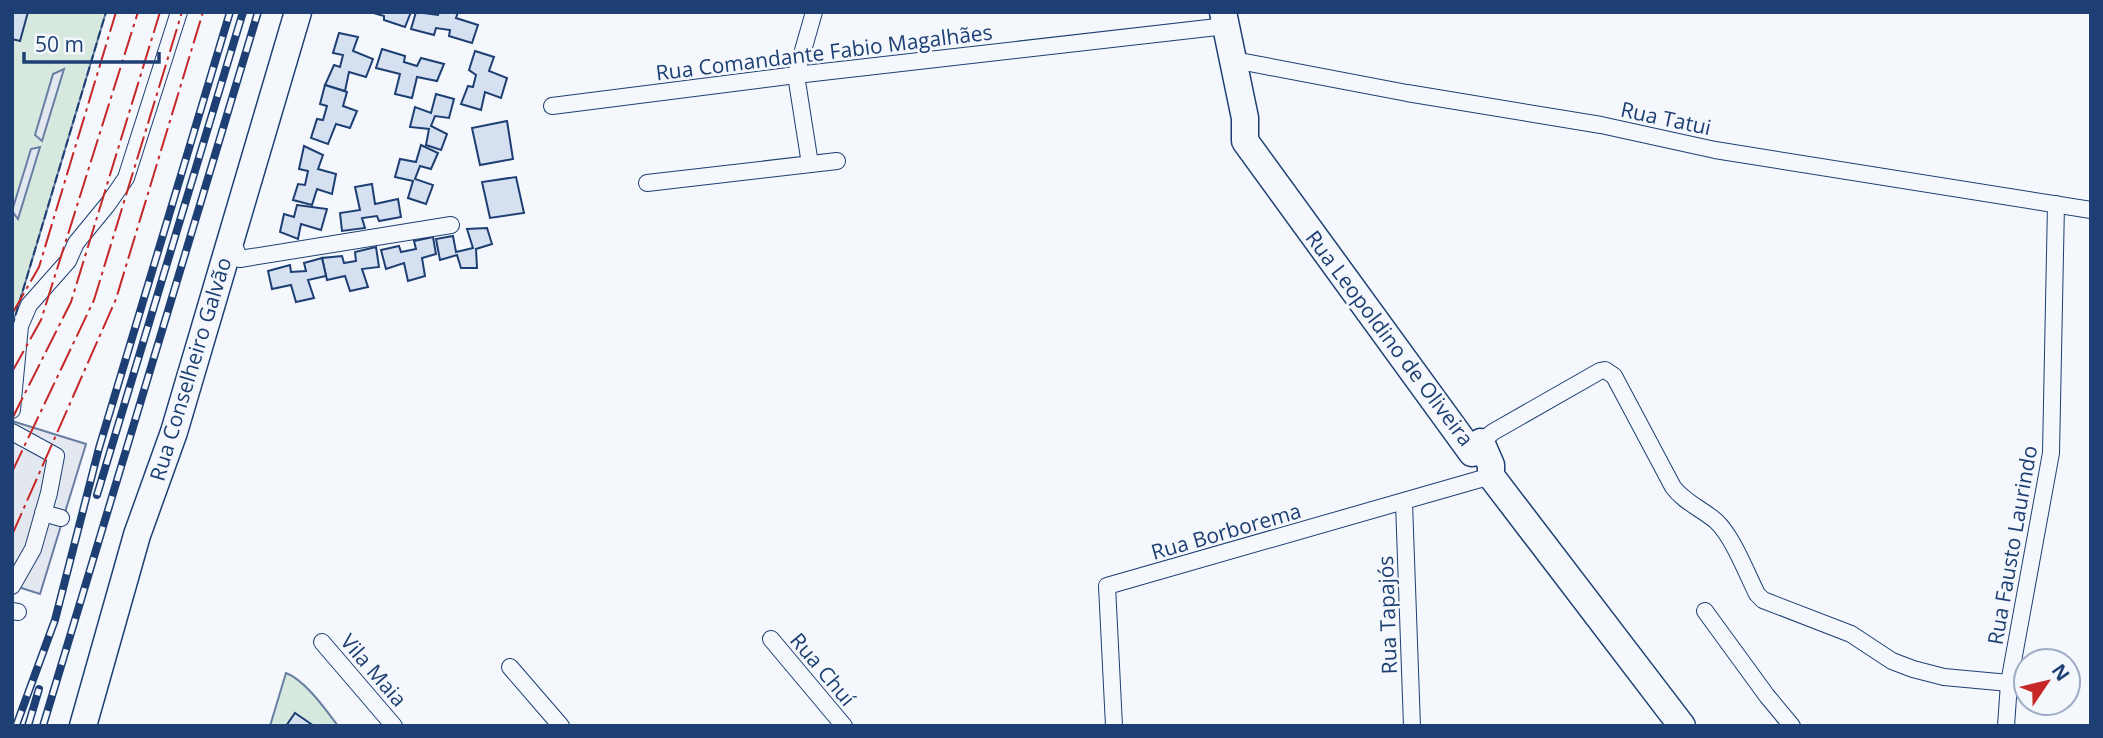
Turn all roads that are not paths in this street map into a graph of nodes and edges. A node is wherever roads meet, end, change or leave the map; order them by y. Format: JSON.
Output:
{"nodes":[{"id":1,"x":179,"y":12,"type":"edge"},
{"id":2,"x":298,"y":12,"type":"edge"},
{"id":3,"x":814,"y":12,"type":"edge"},
{"id":4,"x":1224,"y":19,"type":"edge"},
{"id":5,"x":1234,"y":60,"type":"junction"},
{"id":6,"x":796,"y":75,"type":"junction"},
{"id":7,"x":552,"y":106,"type":"dead end"},
{"id":8,"x":837,"y":161,"type":"dead end"},
{"id":9,"x":810,"y":164,"type":"junction"},
{"id":10,"x":647,"y":183,"type":"dead end"},
{"id":11,"x":2056,"y":204,"type":"junction"},
{"id":12,"x":2091,"y":210,"type":"edge"},
{"id":13,"x":451,"y":225,"type":"dead end"},
{"id":14,"x":230,"y":238,"type":"junction"},
{"id":15,"x":12,"y":410,"type":"edge"},
{"id":16,"x":12,"y":432,"type":"edge"},
{"id":17,"x":1481,"y":442,"type":"junction"},
{"id":18,"x":1491,"y":476,"type":"junction"},
{"id":19,"x":1404,"y":503,"type":"junction"},
{"id":20,"x":43,"y":513,"type":"junction"},
{"id":21,"x":61,"y":518,"type":"dead end"},
{"id":22,"x":12,"y":586,"type":"edge"},
{"id":23,"x":1705,"y":611,"type":"dead end"},
{"id":24,"x":771,"y":639,"type":"dead end"},
{"id":25,"x":322,"y":642,"type":"dead end"},
{"id":26,"x":510,"y":667,"type":"dead end"},
{"id":27,"x":2009,"y":684,"type":"junction"},
{"id":28,"x":83,"y":726,"type":"edge"},
{"id":29,"x":394,"y":726,"type":"edge"},
{"id":30,"x":561,"y":726,"type":"edge"},
{"id":31,"x":844,"y":726,"type":"edge"},
{"id":32,"x":1114,"y":726,"type":"edge"},
{"id":33,"x":1412,"y":726,"type":"edge"},
{"id":34,"x":1682,"y":726,"type":"edge"},
{"id":35,"x":1792,"y":726,"type":"edge"},
{"id":36,"x":2006,"y":726,"type":"edge"}],
"edges":[{"from":1,"to":15,"type":"street"},
{"from":2,"to":14,"type":"main road","name":"Rua Conselheiro Galvão"},
{"from":3,"to":6,"type":"street"},
{"from":4,"to":5,"type":"main road","name":"Rua Leopoldino de Oliveira"},
{"from":4,"to":6,"type":"street","name":"Rua Comandante Fabio Magalhães"},
{"from":5,"to":11,"type":"street","name":"Rua Tatui"},
{"from":5,"to":17,"type":"main road","name":"Rua Leopoldino de Oliveira"},
{"from":6,"to":7,"type":"street","name":"Rua Comandante Fabio Magalhães"},
{"from":6,"to":9,"type":"street"},
{"from":8,"to":9,"type":"street"},
{"from":9,"to":10,"type":"street"},
{"from":11,"to":12,"type":"street","name":"Rua Tatui"},
{"from":11,"to":27,"type":"street","name":"Rua Fausto Laurindo"},
{"from":13,"to":14,"type":"street"},
{"from":14,"to":28,"type":"main road","name":"Rua Conselheiro Galvão"},
{"from":16,"to":20,"type":"street"},
{"from":17,"to":18,"type":"main road","name":"Rua Leopoldino de Oliveira"},
{"from":17,"to":27,"type":"street"},
{"from":18,"to":19,"type":"street","name":"Rua Borborema"},
{"from":18,"to":34,"type":"main road","name":"Rua Leopoldino de Oliveira"},
{"from":19,"to":32,"type":"street","name":"Rua Borborema"},
{"from":19,"to":33,"type":"street","name":"Rua Tapajós"},
{"from":20,"to":21,"type":"street"},
{"from":20,"to":22,"type":"street"},
{"from":23,"to":35,"type":"street"},
{"from":24,"to":31,"type":"street","name":"Rua Chuí"},
{"from":25,"to":29,"type":"street","name":"Vila Maia"},
{"from":26,"to":30,"type":"street"},
{"from":27,"to":36,"type":"street","name":"Rua Fausto Laurindo"}]}
